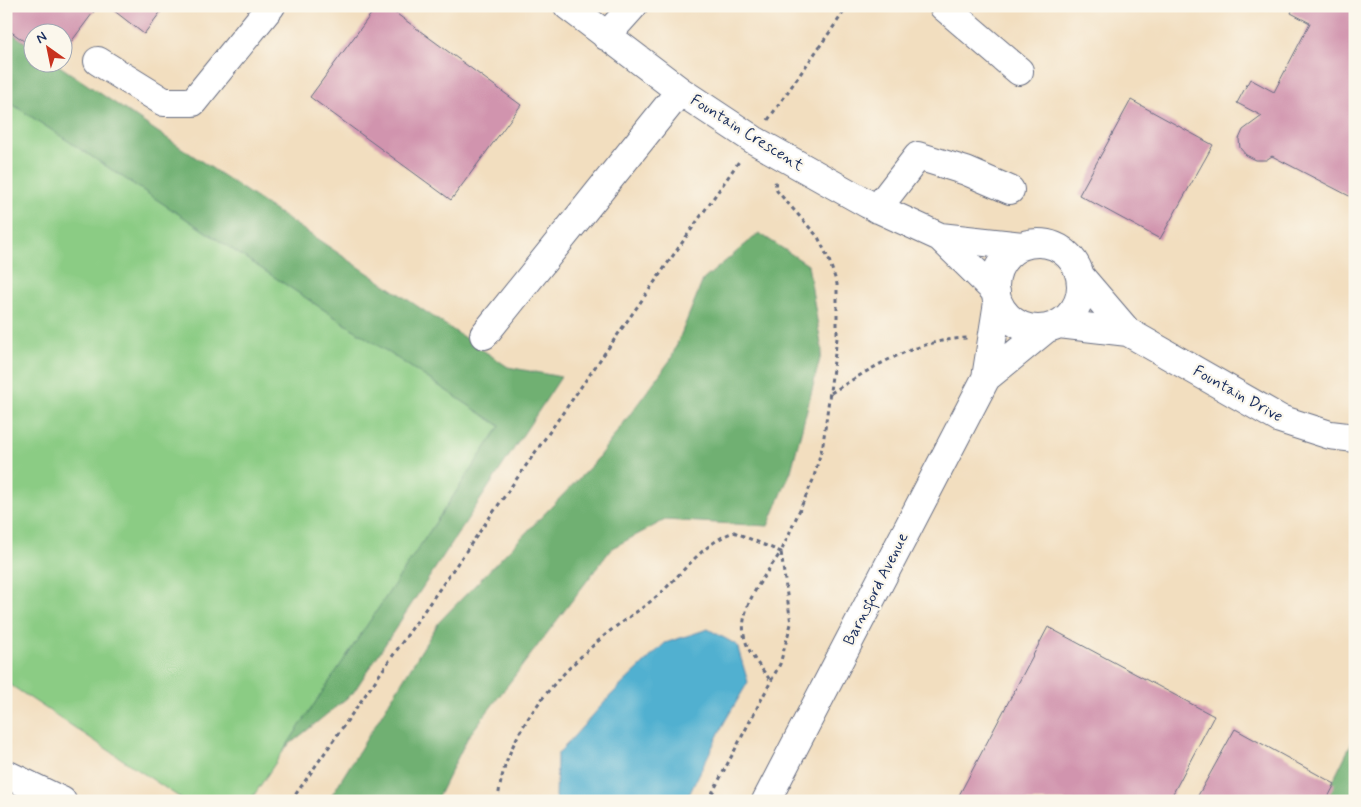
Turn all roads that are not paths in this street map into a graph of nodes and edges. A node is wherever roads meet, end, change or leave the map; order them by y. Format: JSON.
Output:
{"nodes":[{"id":1,"x":271,"y":6,"type":"edge"},
{"id":2,"x":568,"y":6,"type":"edge"},
{"id":3,"x":633,"y":6,"type":"edge"},
{"id":4,"x":943,"y":6,"type":"edge"},
{"id":5,"x":606,"y":36,"type":"junction"},
{"id":6,"x":98,"y":61,"type":"dead end"},
{"id":7,"x":1019,"y":71,"type":"dead end"},
{"id":8,"x":680,"y":92,"type":"junction"},
{"id":9,"x":1010,"y":190,"type":"dead end"},
{"id":10,"x":877,"y":209,"type":"junction"},
{"id":11,"x":940,"y":237,"type":"junction"},
{"id":12,"x":1022,"y":246,"type":"junction"},
{"id":13,"x":1081,"y":277,"type":"junction"},
{"id":14,"x":997,"y":297,"type":"junction"},
{"id":15,"x":1053,"y":326,"type":"junction"},
{"id":16,"x":1128,"y":332,"type":"junction"},
{"id":17,"x":484,"y":335,"type":"dead end"},
{"id":18,"x":986,"y":378,"type":"junction"},
{"id":19,"x":1355,"y":438,"type":"edge"},
{"id":20,"x":6,"y":774,"type":"edge"},
{"id":21,"x":62,"y":801,"type":"edge"},
{"id":22,"x":766,"y":801,"type":"edge"}],
"edges":[{"from":1,"to":6,"type":"street"},
{"from":2,"to":5,"type":"street","name":"Fountain Crescent"},
{"from":3,"to":5,"type":"street"},
{"from":4,"to":7,"type":"street"},
{"from":5,"to":8,"type":"street","name":"Fountain Crescent"},
{"from":8,"to":10,"type":"street","name":"Fountain Crescent"},
{"from":8,"to":17,"type":"street"},
{"from":9,"to":10,"type":"street"},
{"from":10,"to":11,"type":"street","name":"Fountain Crescent"},
{"from":11,"to":12,"type":"street","name":"Fountain Crescent"},
{"from":11,"to":14,"type":"street","name":"Fountain Crescent"},
{"from":12,"to":13,"type":"street"},
{"from":12,"to":14,"type":"street"},
{"from":13,"to":15,"type":"street"},
{"from":13,"to":16,"type":"street","name":"Fountain Drive"},
{"from":14,"to":15,"type":"street"},
{"from":14,"to":18,"type":"street","name":"Barnsford Avenue"},
{"from":15,"to":16,"type":"street","name":"Fountain Drive"},
{"from":15,"to":18,"type":"street","name":"Barnsford Avenue"},
{"from":16,"to":19,"type":"street","name":"Fountain Drive"},
{"from":18,"to":22,"type":"street","name":"Barnsford Avenue"},
{"from":20,"to":21,"type":"street"}]}
